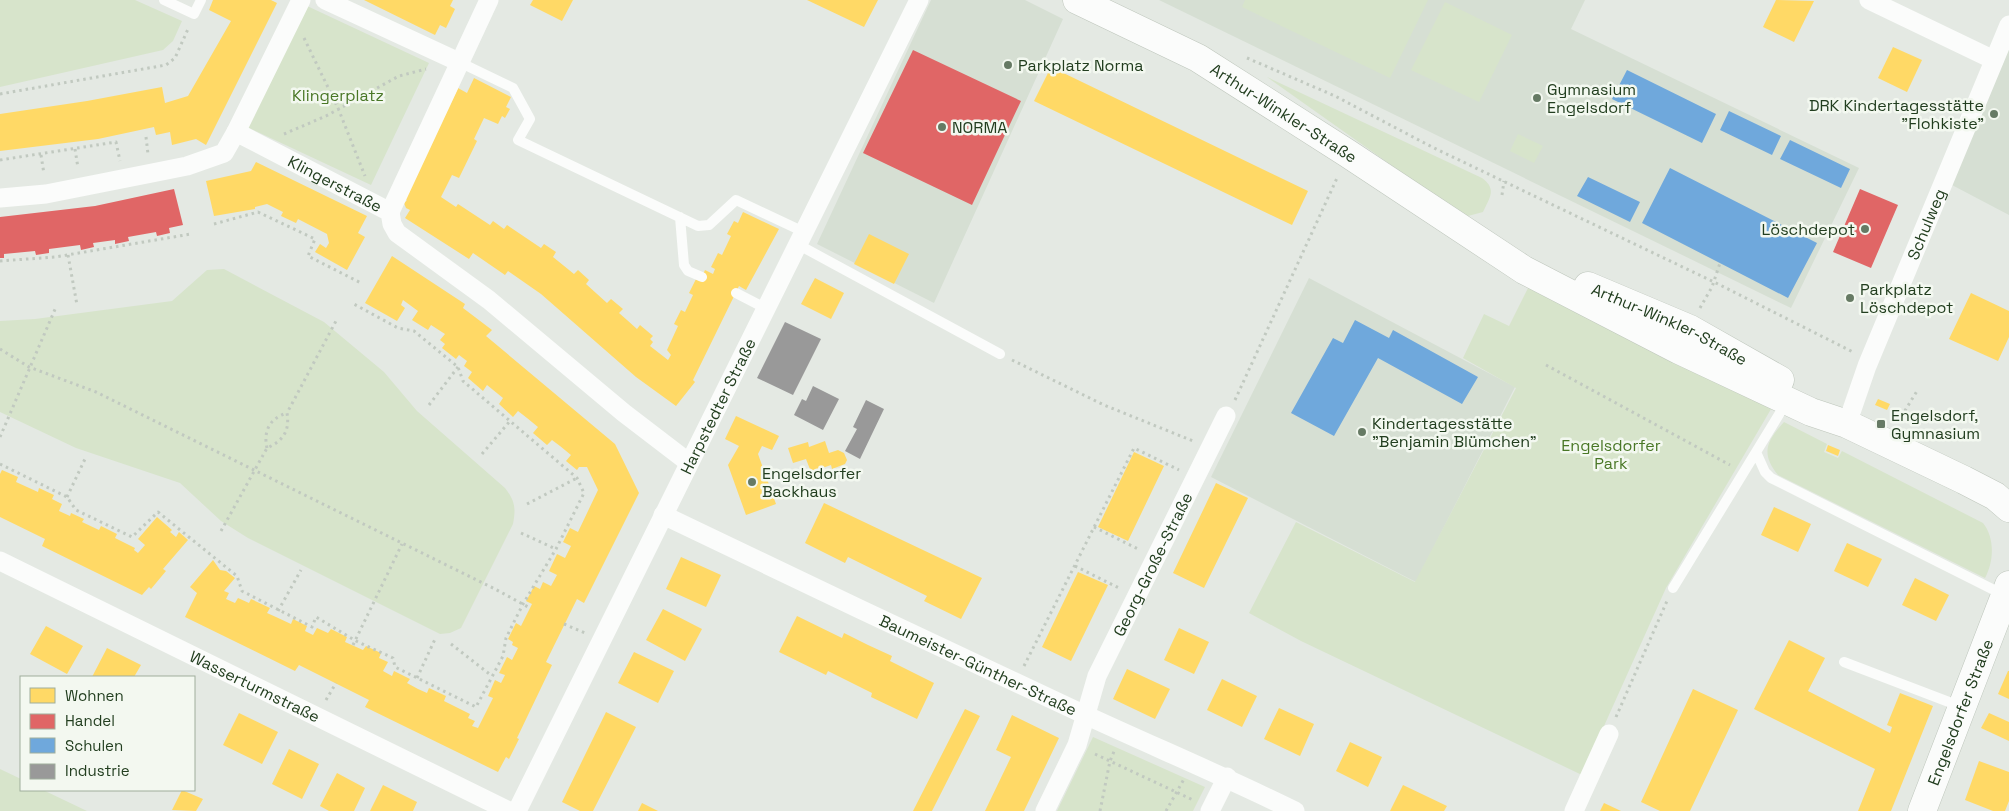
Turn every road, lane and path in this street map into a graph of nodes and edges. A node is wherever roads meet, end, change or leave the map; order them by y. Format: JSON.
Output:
{"nodes":[{"id":1,"x":164,"y":0,"type":"edge"},
{"id":2,"x":201,"y":0,"type":"edge"},
{"id":3,"x":325,"y":0,"type":"edge"},
{"id":4,"x":489,"y":0,"type":"edge"},
{"id":5,"x":919,"y":0,"type":"edge"},
{"id":6,"x":1077,"y":0,"type":"edge"},
{"id":7,"x":1870,"y":0,"type":"edge"},
{"id":8,"x":297,"y":8,"type":"edge"},
{"id":9,"x":194,"y":14,"type":"junction"},
{"id":10,"x":2009,"y":25,"type":"edge"},
{"id":11,"x":1242,"y":56,"type":"dead end"},
{"id":12,"x":1994,"y":60,"type":"junction"},
{"id":13,"x":456,"y":67,"type":"junction"},
{"id":14,"x":0,"y":94,"type":"edge"},
{"id":15,"x":338,"y":108,"type":"junction"},
{"id":16,"x":236,"y":132,"type":"junction"},
{"id":17,"x":116,"y":142,"type":"dead end"},
{"id":18,"x":266,"y":148,"type":"junction"},
{"id":19,"x":1348,"y":153,"type":"junction"},
{"id":20,"x":0,"y":160,"type":"edge"},
{"id":21,"x":1504,"y":181,"type":"junction"},
{"id":22,"x":1502,"y":195,"type":"dead end"},
{"id":23,"x":0,"y":198,"type":"edge"},
{"id":24,"x":383,"y":208,"type":"junction"},
{"id":25,"x":680,"y":217,"type":"junction"},
{"id":26,"x":214,"y":224,"type":"dead end"},
{"id":27,"x":191,"y":234,"type":"dead end"},
{"id":28,"x":801,"y":238,"type":"junction"},
{"id":29,"x":1482,"y":243,"type":"junction"},
{"id":30,"x":68,"y":255,"type":"junction"},
{"id":31,"x":0,"y":261,"type":"edge"},
{"id":32,"x":702,"y":277,"type":"dead end"},
{"id":33,"x":361,"y":283,"type":"dead end"},
{"id":34,"x":736,"y":293,"type":"dead end"},
{"id":35,"x":352,"y":303,"type":"dead end"},
{"id":36,"x":77,"y":305,"type":"dead end"},
{"id":37,"x":56,"y":308,"type":"dead end"},
{"id":38,"x":765,"y":308,"type":"junction"},
{"id":39,"x":336,"y":321,"type":"dead end"},
{"id":40,"x":0,"y":349,"type":"edge"},
{"id":41,"x":1000,"y":354,"type":"joint"},
{"id":42,"x":1546,"y":364,"type":"dead end"},
{"id":43,"x":1867,"y":366,"type":"junction"},
{"id":44,"x":30,"y":367,"type":"junction"},
{"id":45,"x":458,"y":367,"type":"junction"},
{"id":46,"x":1917,"y":391,"type":"dead end"},
{"id":47,"x":1787,"y":401,"type":"junction"},
{"id":48,"x":429,"y":405,"type":"dead end"},
{"id":49,"x":287,"y":413,"type":"junction"},
{"id":50,"x":1226,"y":416,"type":"joint"},
{"id":51,"x":510,"y":421,"type":"junction"},
{"id":52,"x":1846,"y":424,"type":"junction"},
{"id":53,"x":1894,"y":430,"type":"dead end"},
{"id":54,"x":0,"y":437,"type":"edge"},
{"id":55,"x":267,"y":448,"type":"junction"},
{"id":56,"x":1210,"y":450,"type":"junction"},
{"id":57,"x":1756,"y":452,"type":"junction"},
{"id":58,"x":482,"y":454,"type":"dead end"},
{"id":59,"x":85,"y":459,"type":"dead end"},
{"id":60,"x":688,"y":462,"type":"junction"},
{"id":61,"x":0,"y":464,"type":"edge"},
{"id":62,"x":256,"y":471,"type":"junction"},
{"id":63,"x":1744,"y":473,"type":"junction"},
{"id":64,"x":577,"y":478,"type":"junction"},
{"id":65,"x":1195,"y":479,"type":"junction"},
{"id":66,"x":67,"y":497,"type":"junction"},
{"id":67,"x":527,"y":504,"type":"dead end"},
{"id":68,"x":2009,"y":508,"type":"edge"},
{"id":69,"x":663,"y":515,"type":"junction"},
{"id":70,"x":1094,"y":526,"type":"junction"},
{"id":71,"x":221,"y":531,"type":"dead end"},
{"id":72,"x":521,"y":533,"type":"dead end"},
{"id":73,"x":402,"y":544,"type":"junction"},
{"id":74,"x":556,"y":549,"type":"junction"},
{"id":75,"x":1156,"y":558,"type":"junction"},
{"id":76,"x":0,"y":561,"type":"edge"},
{"id":77,"x":1075,"y":566,"type":"junction"},
{"id":78,"x":301,"y":570,"type":"dead end"},
{"id":79,"x":1674,"y":588,"type":"joint"},
{"id":80,"x":2007,"y":590,"type":"edge"},
{"id":81,"x":1136,"y":597,"type":"junction"},
{"id":82,"x":522,"y":604,"type":"junction"},
{"id":83,"x":530,"y":608,"type":"dead end"},
{"id":84,"x":278,"y":611,"type":"junction"},
{"id":85,"x":436,"y":637,"type":"dead end"},
{"id":86,"x":356,"y":641,"type":"junction"},
{"id":87,"x":451,"y":644,"type":"dead end"},
{"id":88,"x":353,"y":645,"type":"dead end"},
{"id":89,"x":1844,"y":662,"type":"dead end"},
{"id":90,"x":492,"y":676,"type":"junction"},
{"id":91,"x":417,"y":678,"type":"junction"},
{"id":92,"x":1016,"y":682,"type":"junction"},
{"id":93,"x":1962,"y":707,"type":"junction"},
{"id":94,"x":1084,"y":714,"type":"junction"},
{"id":95,"x":1122,"y":731,"type":"junction"},
{"id":96,"x":1609,"y":734,"type":"joint"},
{"id":97,"x":1077,"y":745,"type":"junction"},
{"id":98,"x":1110,"y":760,"type":"junction"},
{"id":99,"x":1192,"y":762,"type":"junction"},
{"id":100,"x":1227,"y":778,"type":"junction"},
{"id":101,"x":1178,"y":793,"type":"junction"},
{"id":102,"x":1211,"y":810,"type":"edge"},
{"id":103,"x":509,"y":811,"type":"edge"},
{"id":104,"x":517,"y":811,"type":"edge"},
{"id":105,"x":1045,"y":811,"type":"edge"},
{"id":106,"x":1100,"y":811,"type":"edge"},
{"id":107,"x":1166,"y":811,"type":"edge"},
{"id":108,"x":1295,"y":811,"type":"edge"},
{"id":109,"x":1574,"y":811,"type":"edge"},
{"id":110,"x":1922,"y":811,"type":"edge"}],
"edges":[{"from":1,"to":9,"type":"lane"},
{"from":2,"to":9,"type":"lane"},
{"from":3,"to":13,"type":"street"},
{"from":4,"to":13,"type":"street"},
{"from":5,"to":28,"type":"street","name":"Harpstedter Straße"},
{"from":6,"to":19,"type":"street","name":"Arthur-Winkler-Straße"},
{"from":7,"to":12,"type":"street"},
{"from":8,"to":15,"type":"path"},
{"from":8,"to":16,"type":"street"},
{"from":9,"to":14,"type":"path"},
{"from":10,"to":12,"type":"street","name":"Schulweg"},
{"from":11,"to":21,"type":"path"},
{"from":12,"to":43,"type":"street","name":"Schulweg"},
{"from":13,"to":15,"type":"path"},
{"from":13,"to":24,"type":"street"},
{"from":13,"to":25,"type":"lane"},
{"from":15,"to":18,"type":"path"},
{"from":15,"to":24,"type":"path"},
{"from":16,"to":18,"type":"street","name":"Klingerstraße"},
{"from":16,"to":23,"type":"street"},
{"from":17,"to":20,"type":"path"},
{"from":18,"to":24,"type":"street","name":"Klingerstraße"},
{"from":19,"to":29,"type":"street","name":"Arthur-Winkler-Straße"},
{"from":19,"to":50,"type":"path"},
{"from":21,"to":22,"type":"path"},
{"from":21,"to":43,"type":"path"},
{"from":24,"to":60,"type":"street","name":"Klingerstraße"},
{"from":25,"to":28,"type":"lane"},
{"from":25,"to":32,"type":"lane"},
{"from":26,"to":33,"type":"path"},
{"from":27,"to":30,"type":"path"},
{"from":28,"to":38,"type":"street","name":"Harpstedter Straße"},
{"from":28,"to":41,"type":"lane"},
{"from":29,"to":47,"type":"street","name":"Arthur-Winkler-Straße"},
{"from":29,"to":52,"type":"street","name":"Arthur-Winkler-Straße"},
{"from":30,"to":31,"type":"path"},
{"from":30,"to":36,"type":"path"},
{"from":34,"to":38,"type":"lane"},
{"from":35,"to":45,"type":"path"},
{"from":37,"to":44,"type":"path"},
{"from":38,"to":60,"type":"street","name":"Harpstedter Straße"},
{"from":39,"to":49,"type":"path"},
{"from":40,"to":44,"type":"path"},
{"from":41,"to":56,"type":"path"},
{"from":42,"to":63,"type":"path"},
{"from":43,"to":52,"type":"street","name":"Schulweg"},
{"from":44,"to":54,"type":"path"},
{"from":44,"to":62,"type":"path"},
{"from":45,"to":48,"type":"path"},
{"from":45,"to":51,"type":"path"},
{"from":46,"to":53,"type":"path"},
{"from":47,"to":52,"type":"street","name":"Arthur-Winkler-Straße"},
{"from":47,"to":57,"type":"lane"},
{"from":49,"to":55,"type":"path"},
{"from":49,"to":55,"type":"path"},
{"from":50,"to":56,"type":"street","name":"Georg-Große-Straße"},
{"from":51,"to":58,"type":"path"},
{"from":51,"to":64,"type":"path"},
{"from":52,"to":68,"type":"street","name":"Arthur-Winkler-Straße"},
{"from":55,"to":62,"type":"path"},
{"from":56,"to":65,"type":"street","name":"Georg-Große-Straße"},
{"from":57,"to":63,"type":"lane"},
{"from":57,"to":80,"type":"lane"},
{"from":59,"to":66,"type":"path"},
{"from":60,"to":69,"type":"street","name":"Harpstedter Straße"},
{"from":61,"to":66,"type":"path"},
{"from":62,"to":71,"type":"path"},
{"from":62,"to":73,"type":"path"},
{"from":63,"to":79,"type":"lane"},
{"from":64,"to":67,"type":"path"},
{"from":64,"to":74,"type":"path"},
{"from":65,"to":70,"type":"path"},
{"from":65,"to":75,"type":"street","name":"Georg-Große-Straße"},
{"from":66,"to":84,"type":"path"},
{"from":69,"to":92,"type":"street","name":"Baumeister-Günther-Straße"},
{"from":69,"to":104,"type":"street","name":"Harpstedter Straße"},
{"from":70,"to":75,"type":"path"},
{"from":70,"to":77,"type":"path"},
{"from":72,"to":74,"type":"path"},
{"from":73,"to":82,"type":"path"},
{"from":73,"to":86,"type":"path"},
{"from":74,"to":82,"type":"path"},
{"from":75,"to":81,"type":"street","name":"Georg-Große-Straße"},
{"from":76,"to":103,"type":"street","name":"Wasserturmstraße"},
{"from":77,"to":81,"type":"path"},
{"from":77,"to":92,"type":"path"},
{"from":78,"to":84,"type":"path"},
{"from":79,"to":96,"type":"path"},
{"from":80,"to":93,"type":"street","name":"Engelsdorfer Straße"},
{"from":81,"to":94,"type":"street","name":"Georg-Große-Straße"},
{"from":82,"to":83,"type":"path"},
{"from":82,"to":90,"type":"path"},
{"from":84,"to":86,"type":"path"},
{"from":85,"to":91,"type":"path"},
{"from":86,"to":88,"type":"path"},
{"from":86,"to":91,"type":"path"},
{"from":87,"to":90,"type":"path"},
{"from":89,"to":93,"type":"lane"},
{"from":90,"to":91,"type":"path"},
{"from":92,"to":94,"type":"street","name":"Baumeister-Günther-Straße"},
{"from":93,"to":110,"type":"street","name":"Engelsdorfer Straße"},
{"from":94,"to":95,"type":"street","name":"Baumeister-Günther-Straße"},
{"from":94,"to":97,"type":"street","name":"Georg-Große-Straße"},
{"from":95,"to":98,"type":"path"},
{"from":95,"to":99,"type":"street","name":"Baumeister-Günther-Straße"},
{"from":96,"to":109,"type":"street"},
{"from":97,"to":98,"type":"path"},
{"from":97,"to":105,"type":"street","name":"Georg-Große-Straße"},
{"from":98,"to":101,"type":"path"},
{"from":98,"to":106,"type":"path"},
{"from":99,"to":100,"type":"street","name":"Baumeister-Günther-Straße"},
{"from":99,"to":101,"type":"path"},
{"from":100,"to":102,"type":"street"},
{"from":100,"to":108,"type":"street","name":"Baumeister-Günther-Straße"},
{"from":101,"to":102,"type":"path"},
{"from":101,"to":107,"type":"path"}]}
